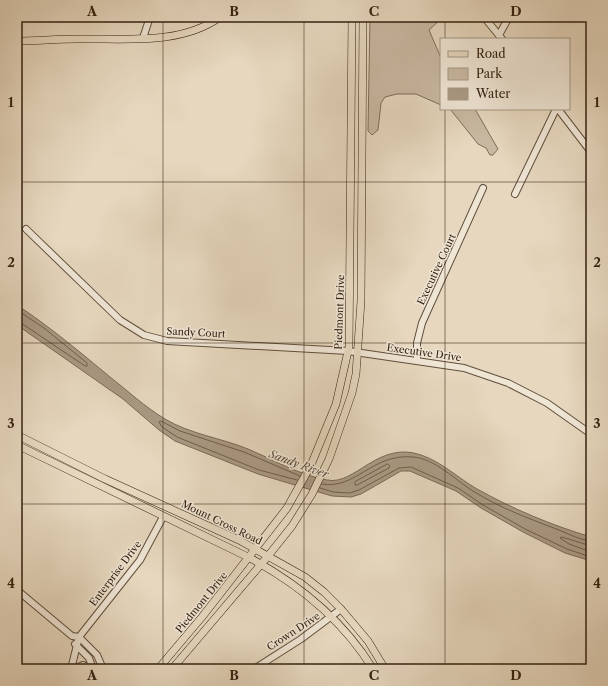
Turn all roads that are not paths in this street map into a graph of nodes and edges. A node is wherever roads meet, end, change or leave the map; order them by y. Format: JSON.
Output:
{"nodes":[{"id":1,"x":150,"y":17,"type":"edge"},
{"id":2,"x":220,"y":17,"type":"edge"},
{"id":3,"x":352,"y":17,"type":"edge"},
{"id":4,"x":363,"y":17,"type":"edge"},
{"id":5,"x":484,"y":17,"type":"edge"},
{"id":6,"x":509,"y":17,"type":"edge"},
{"id":7,"x":500,"y":37,"type":"edge"},
{"id":8,"x":144,"y":38,"type":"junction"},
{"id":9,"x":17,"y":41,"type":"edge"},
{"id":10,"x":557,"y":110,"type":"edge"},
{"id":11,"x":558,"y":110,"type":"edge"},
{"id":12,"x":591,"y":152,"type":"edge"},
{"id":13,"x":483,"y":188,"type":"dead end"},
{"id":14,"x":515,"y":194,"type":"dead end"},
{"id":15,"x":26,"y":229,"type":"dead end"},
{"id":16,"x":348,"y":351,"type":"junction"},
{"id":17,"x":358,"y":353,"type":"junction"},
{"id":18,"x":417,"y":360,"type":"junction"},
{"id":19,"x":591,"y":434,"type":"edge"},
{"id":20,"x":17,"y":435,"type":"edge"},
{"id":21,"x":17,"y":446,"type":"edge"},
{"id":22,"x":163,"y":517,"type":"junction"},
{"id":23,"x":256,"y":549,"type":"junction"},
{"id":24,"x":268,"y":556,"type":"junction"},
{"id":25,"x":250,"y":558,"type":"junction"},
{"id":26,"x":261,"y":564,"type":"junction"},
{"id":27,"x":17,"y":590,"type":"edge"},
{"id":28,"x":341,"y":609,"type":"junction"},
{"id":29,"x":332,"y":617,"type":"junction"},
{"id":30,"x":75,"y":637,"type":"junction"},
{"id":31,"x":76,"y":646,"type":"junction"},
{"id":32,"x":71,"y":669,"type":"edge"},
{"id":33,"x":74,"y":669,"type":"edge"},
{"id":34,"x":93,"y":669,"type":"edge"},
{"id":35,"x":103,"y":669,"type":"edge"},
{"id":36,"x":158,"y":669,"type":"edge"},
{"id":37,"x":172,"y":669,"type":"edge"},
{"id":38,"x":254,"y":669,"type":"edge"},
{"id":39,"x":373,"y":669,"type":"edge"},
{"id":40,"x":385,"y":669,"type":"edge"}],
"edges":[{"from":1,"to":8,"type":"street"},
{"from":2,"to":8,"type":"main road"},
{"from":3,"to":16,"type":"main road","name":"Piedmont Drive"},
{"from":4,"to":17,"type":"main road","name":"Piedmont Drive"},
{"from":5,"to":7,"type":"street"},
{"from":6,"to":7,"type":"street"},
{"from":8,"to":9,"type":"main road"},
{"from":10,"to":14,"type":"street"},
{"from":11,"to":12,"type":"street"},
{"from":13,"to":18,"type":"street","name":"Executive Court"},
{"from":15,"to":16,"type":"street","name":"Sandy Court"},
{"from":16,"to":17,"type":"street","name":"Sandy Court"},
{"from":16,"to":23,"type":"main road","name":"Piedmont Drive"},
{"from":17,"to":18,"type":"street","name":"Executive Drive"},
{"from":17,"to":24,"type":"main road","name":"Piedmont Drive"},
{"from":18,"to":19,"type":"street","name":"Executive Drive"},
{"from":20,"to":23,"type":"main road","name":"Mount Cross Road"},
{"from":21,"to":22,"type":"main road","name":"Mount Cross Road"},
{"from":22,"to":25,"type":"main road","name":"Mount Cross Road"},
{"from":22,"to":30,"type":"street","name":"Enterprise Drive"},
{"from":23,"to":24,"type":"main road","name":"Mount Cross Road"},
{"from":23,"to":25,"type":"main road","name":"Piedmont Drive"},
{"from":24,"to":26,"type":"main road","name":"Piedmont Drive"},
{"from":24,"to":28,"type":"main road","name":"Mount Cross Road"},
{"from":25,"to":26,"type":"main road","name":"Mount Cross Road"},
{"from":25,"to":36,"type":"main road","name":"Piedmont Drive"},
{"from":26,"to":29,"type":"main road","name":"Mount Cross Road"},
{"from":26,"to":37,"type":"main road","name":"Piedmont Drive"},
{"from":27,"to":30,"type":"street"},
{"from":28,"to":29,"type":"street","name":"Crown Drive"},
{"from":28,"to":40,"type":"main road","name":"Mount Cross Road"},
{"from":29,"to":38,"type":"street","name":"Crown Drive"},
{"from":29,"to":39,"type":"main road","name":"Mount Cross Road"},
{"from":30,"to":31,"type":"street"},
{"from":30,"to":35,"type":"street"},
{"from":31,"to":32,"type":"street"},
{"from":31,"to":34,"type":"street"},
{"from":33,"to":34,"type":"street"}]}
